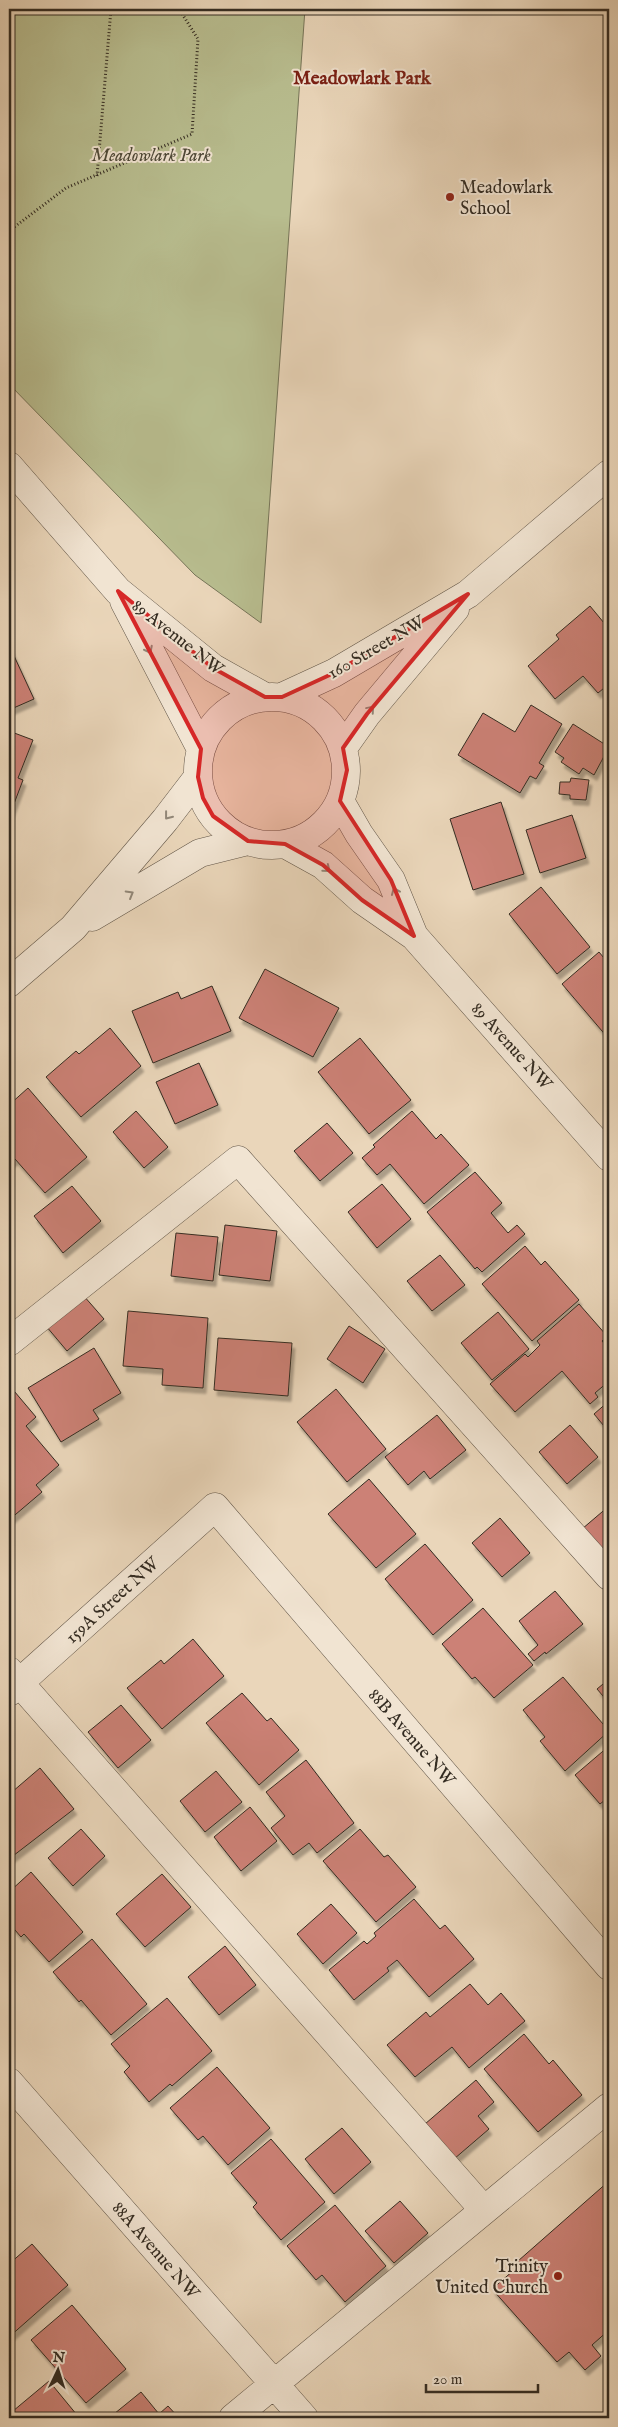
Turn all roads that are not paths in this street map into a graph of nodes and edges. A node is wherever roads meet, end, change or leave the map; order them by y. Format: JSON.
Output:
{"nodes":[{"id":1,"x":9,"y":466,"type":"edge"},
{"id":2,"x":609,"y":474,"type":"edge"},
{"id":3,"x":118,"y":591,"type":"junction"},
{"id":4,"x":468,"y":594,"type":"junction"},
{"id":5,"x":274,"y":697,"type":"junction"},
{"id":6,"x":343,"y":748,"type":"junction"},
{"id":7,"x":201,"y":749,"type":"junction"},
{"id":8,"x":198,"y":777,"type":"junction"},
{"id":9,"x":340,"y":801,"type":"junction"},
{"id":10,"x":248,"y":841,"type":"junction"},
{"id":11,"x":285,"y":844,"type":"junction"},
{"id":12,"x":73,"y":928,"type":"junction"},
{"id":13,"x":414,"y":936,"type":"junction"},
{"id":14,"x":9,"y":984,"type":"edge"},
{"id":15,"x":609,"y":1158,"type":"edge"},
{"id":16,"x":9,"y":1342,"type":"edge"},
{"id":17,"x":216,"y":1507,"type":"joint"},
{"id":18,"x":609,"y":1576,"type":"edge"},
{"id":19,"x":12,"y":1682,"type":"edge"},
{"id":20,"x":609,"y":1966,"type":"edge"},
{"id":21,"x":9,"y":2082,"type":"edge"},
{"id":22,"x":609,"y":2107,"type":"edge"},
{"id":23,"x":484,"y":2210,"type":"junction"},
{"id":24,"x":274,"y":2385,"type":"junction"},
{"id":25,"x":232,"y":2418,"type":"edge"},
{"id":26,"x":304,"y":2418,"type":"edge"}],
"edges":[{"from":1,"to":3,"type":"street","name":"89 Avenue NW"},
{"from":2,"to":4,"type":"street","name":"160 Street NW"},
{"from":3,"to":5,"type":"street","name":"89 Avenue NW"},
{"from":3,"to":7,"type":"street","name":"89 Avenue NW","one_way":true},
{"from":4,"to":5,"type":"street","name":"160 Street NW"},
{"from":6,"to":4,"type":"street","name":"160 Street NW","one_way":true},
{"from":5,"to":6,"type":"street"},
{"from":5,"to":7,"type":"street"},
{"from":6,"to":9,"type":"street"},
{"from":7,"to":8,"type":"street"},
{"from":8,"to":10,"type":"street"},
{"from":8,"to":12,"type":"street","one_way":true},
{"from":9,"to":11,"type":"street"},
{"from":13,"to":9,"type":"street","name":"89 Avenue NW","one_way":true},
{"from":10,"to":11,"type":"street"},
{"from":12,"to":10,"type":"street","one_way":true},
{"from":11,"to":13,"type":"street","name":"89 Avenue NW","one_way":true},
{"from":12,"to":14,"type":"street"},
{"from":13,"to":15,"type":"street","name":"89 Avenue NW"},
{"from":16,"to":18,"type":"street"},
{"from":17,"to":19,"type":"street","name":"159A Street NW"},
{"from":17,"to":20,"type":"street","name":"88B Avenue NW"},
{"from":19,"to":23,"type":"street"},
{"from":21,"to":24,"type":"street","name":"88A Avenue NW"},
{"from":22,"to":23,"type":"street"},
{"from":23,"to":24,"type":"street"},
{"from":24,"to":25,"type":"street"},
{"from":24,"to":26,"type":"street","name":"88A Avenue NW"}]}
